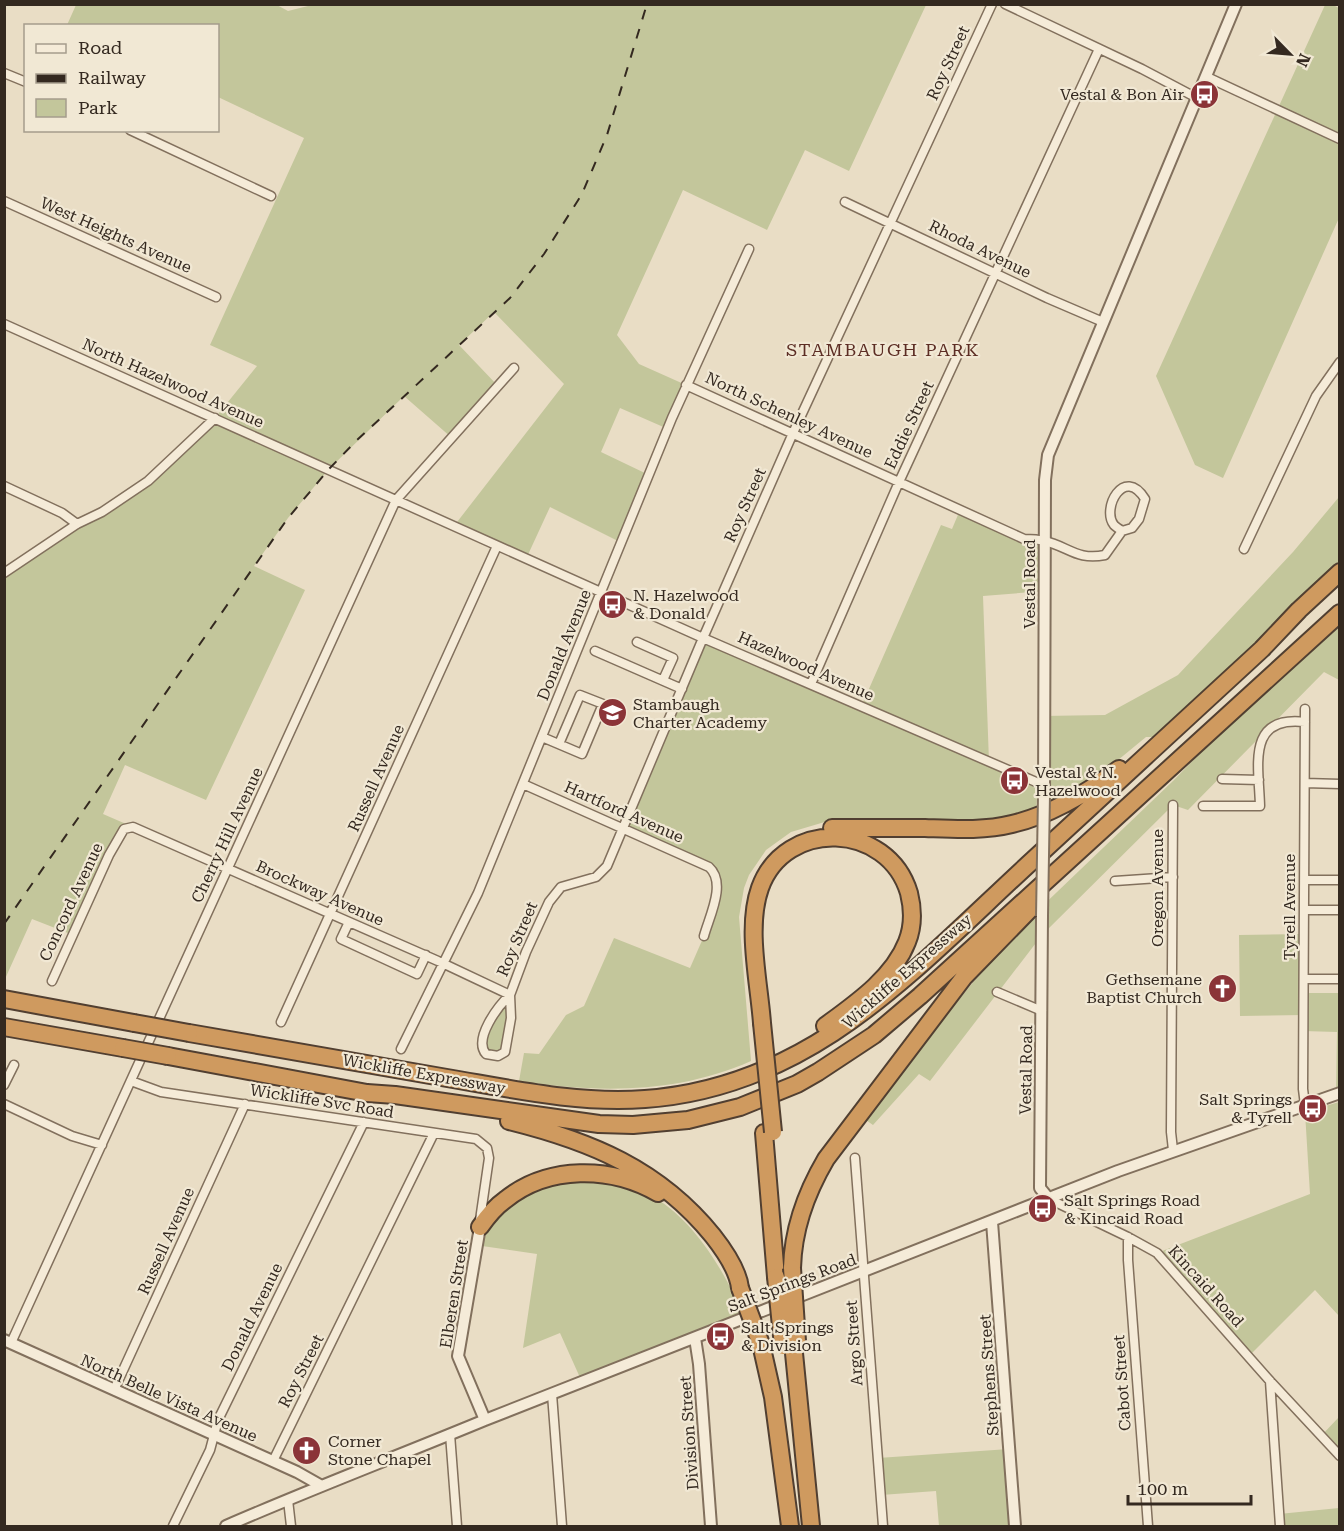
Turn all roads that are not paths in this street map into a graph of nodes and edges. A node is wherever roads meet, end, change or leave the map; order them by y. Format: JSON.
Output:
{"nodes":[{"id":1,"x":992,"y":4,"type":"edge"},
{"id":2,"x":1005,"y":4,"type":"edge"},
{"id":3,"x":1236,"y":4,"type":"edge"},
{"id":4,"x":1099,"y":49,"type":"junction"},
{"id":5,"x":4,"y":73,"type":"edge"},
{"id":6,"x":1207,"y":76,"type":"junction"},
{"id":7,"x":24,"y":81,"type":"edge"},
{"id":8,"x":1197,"y":98,"type":"junction"},
{"id":9,"x":134,"y":132,"type":"edge"},
{"id":10,"x":1340,"y":139,"type":"edge"},
{"id":11,"x":271,"y":196,"type":"dead end"},
{"id":12,"x":4,"y":201,"type":"edge"},
{"id":13,"x":845,"y":202,"type":"dead end"},
{"id":14,"x":891,"y":222,"type":"junction"},
{"id":15,"x":749,"y":249,"type":"dead end"},
{"id":16,"x":996,"y":273,"type":"junction"},
{"id":17,"x":216,"y":297,"type":"dead end"},
{"id":18,"x":1103,"y":322,"type":"junction"},
{"id":19,"x":4,"y":324,"type":"edge"},
{"id":20,"x":1340,"y":362,"type":"edge"},
{"id":21,"x":514,"y":368,"type":"dead end"},
{"id":22,"x":686,"y":385,"type":"junction"},
{"id":23,"x":215,"y":418,"type":"junction"},
{"id":24,"x":793,"y":433,"type":"junction"},
{"id":25,"x":329,"y":469,"type":"joint"},
{"id":26,"x":899,"y":482,"type":"junction"},
{"id":27,"x":4,"y":486,"type":"edge"},
{"id":28,"x":396,"y":500,"type":"junction"},
{"id":29,"x":77,"y":524,"type":"junction"},
{"id":30,"x":1122,"y":531,"type":"junction"},
{"id":31,"x":1044,"y":541,"type":"junction"},
{"id":32,"x":497,"y":546,"type":"junction"},
{"id":33,"x":1244,"y":549,"type":"dead end"},
{"id":34,"x":1340,"y":572,"type":"edge"},
{"id":35,"x":4,"y":573,"type":"edge"},
{"id":36,"x":602,"y":592,"type":"junction"},
{"id":37,"x":1340,"y":613,"type":"edge"},
{"id":38,"x":703,"y":638,"type":"junction"},
{"id":39,"x":637,"y":642,"type":"dead end"},
{"id":40,"x":595,"y":651,"type":"dead end"},
{"id":41,"x":663,"y":680,"type":"junction"},
{"id":42,"x":811,"y":684,"type":"junction"},
{"id":43,"x":682,"y":689,"type":"junction"},
{"id":44,"x":1305,"y":708,"type":"dead end"},
{"id":45,"x":1305,"y":722,"type":"junction"},
{"id":46,"x":542,"y":737,"type":"junction"},
{"id":47,"x":1166,"y":737,"type":"junction"},
{"id":48,"x":559,"y":744,"type":"junction"},
{"id":49,"x":1222,"y":779,"type":"dead end"},
{"id":50,"x":1259,"y":780,"type":"junction"},
{"id":51,"x":1305,"y":783,"type":"junction"},
{"id":52,"x":523,"y":784,"type":"junction"},
{"id":53,"x":1340,"y":784,"type":"edge"},
{"id":54,"x":1043,"y":790,"type":"junction"},
{"id":55,"x":1173,"y":805,"type":"dead end"},
{"id":56,"x":1127,"y":806,"type":"junction"},
{"id":57,"x":1203,"y":806,"type":"dead end"},
{"id":58,"x":623,"y":828,"type":"junction"},
{"id":59,"x":119,"y":836,"type":"joint"},
{"id":60,"x":228,"y":869,"type":"junction"},
{"id":61,"x":1173,"y":877,"type":"junction"},
{"id":62,"x":1304,"y":880,"type":"junction"},
{"id":63,"x":1340,"y":880,"type":"edge"},
{"id":64,"x":1115,"y":881,"type":"dead end"},
{"id":65,"x":1304,"y":910,"type":"junction"},
{"id":66,"x":1340,"y":910,"type":"edge"},
{"id":67,"x":330,"y":914,"type":"junction"},
{"id":68,"x":349,"y":922,"type":"junction"},
{"id":69,"x":704,"y":936,"type":"dead end"},
{"id":70,"x":426,"y":956,"type":"junction"},
{"id":71,"x":443,"y":963,"type":"junction"},
{"id":72,"x":1304,"y":979,"type":"junction"},
{"id":73,"x":1340,"y":979,"type":"edge"},
{"id":74,"x":52,"y":981,"type":"dead end"},
{"id":75,"x":997,"y":992,"type":"dead end"},
{"id":76,"x":510,"y":994,"type":"junction"},
{"id":77,"x":4,"y":999,"type":"edge"},
{"id":78,"x":1042,"y":1011,"type":"junction"},
{"id":79,"x":281,"y":1023,"type":"dead end"},
{"id":80,"x":4,"y":1027,"type":"edge"},
{"id":81,"x":758,"y":1030,"type":"junction"},
{"id":82,"x":401,"y":1049,"type":"dead end"},
{"id":83,"x":14,"y":1065,"type":"dead end"},
{"id":84,"x":131,"y":1081,"type":"junction"},
{"id":85,"x":4,"y":1085,"type":"edge"},
{"id":86,"x":367,"y":1092,"type":"junction"},
{"id":87,"x":1340,"y":1093,"type":"edge"},
{"id":88,"x":556,"y":1095,"type":"junction"},
{"id":89,"x":4,"y":1104,"type":"edge"},
{"id":90,"x":245,"y":1104,"type":"junction"},
{"id":91,"x":1305,"y":1105,"type":"junction"},
{"id":92,"x":364,"y":1122,"type":"junction"},
{"id":93,"x":434,"y":1133,"type":"junction"},
{"id":94,"x":102,"y":1145,"type":"junction"},
{"id":95,"x":1173,"y":1150,"type":"junction"},
{"id":96,"x":855,"y":1158,"type":"dead end"},
{"id":97,"x":488,"y":1167,"type":"joint"},
{"id":98,"x":1049,"y":1199,"type":"junction"},
{"id":99,"x":992,"y":1222,"type":"junction"},
{"id":100,"x":480,"y":1227,"type":"junction"},
{"id":101,"x":1128,"y":1237,"type":"junction"},
{"id":102,"x":864,"y":1271,"type":"junction"},
{"id":103,"x":784,"y":1272,"type":"junction"},
{"id":104,"x":740,"y":1288,"type":"junction"},
{"id":105,"x":695,"y":1338,"type":"junction"},
{"id":106,"x":8,"y":1342,"type":"edge"},
{"id":107,"x":791,"y":1343,"type":"junction"},
{"id":108,"x":1270,"y":1382,"type":"junction"},
{"id":109,"x":114,"y":1390,"type":"junction"},
{"id":110,"x":552,"y":1394,"type":"junction"},
{"id":111,"x":485,"y":1420,"type":"junction"},
{"id":112,"x":213,"y":1434,"type":"junction"},
{"id":113,"x":450,"y":1434,"type":"junction"},
{"id":114,"x":1340,"y":1456,"type":"edge"},
{"id":115,"x":273,"y":1461,"type":"junction"},
{"id":116,"x":320,"y":1485,"type":"junction"},
{"id":117,"x":288,"y":1500,"type":"junction"},
{"id":118,"x":172,"y":1527,"type":"edge"},
{"id":119,"x":226,"y":1527,"type":"edge"},
{"id":120,"x":291,"y":1527,"type":"edge"},
{"id":121,"x":457,"y":1527,"type":"edge"},
{"id":122,"x":562,"y":1527,"type":"edge"},
{"id":123,"x":711,"y":1527,"type":"edge"},
{"id":124,"x":790,"y":1527,"type":"edge"},
{"id":125,"x":800,"y":1527,"type":"edge"},
{"id":126,"x":811,"y":1527,"type":"edge"},
{"id":127,"x":883,"y":1527,"type":"edge"},
{"id":128,"x":1015,"y":1527,"type":"edge"},
{"id":129,"x":1148,"y":1527,"type":"edge"},
{"id":130,"x":1280,"y":1527,"type":"edge"}],
"edges":[{"from":1,"to":14,"type":"street","name":"Roy Street"},
{"from":2,"to":4,"type":"street"},
{"from":3,"to":6,"type":"street","name":"Vestal Road"},
{"from":4,"to":8,"type":"street"},
{"from":4,"to":16,"type":"street","name":"Eddie Street"},
{"from":5,"to":7,"type":"street"},
{"from":6,"to":8,"type":"street","name":"Vestal Road"},
{"from":6,"to":10,"type":"street"},
{"from":8,"to":18,"type":"street","name":"Vestal Road"},
{"from":9,"to":11,"type":"street"},
{"from":12,"to":17,"type":"street","name":"West Heights Avenue"},
{"from":13,"to":14,"type":"street","name":"Rhoda Avenue"},
{"from":14,"to":16,"type":"street","name":"Rhoda Avenue"},
{"from":14,"to":24,"type":"street","name":"Roy Street"},
{"from":15,"to":22,"type":"street","name":"Donald Avenue"},
{"from":16,"to":18,"type":"street","name":"Rhoda Avenue"},
{"from":16,"to":26,"type":"street","name":"Eddie Street"},
{"from":18,"to":31,"type":"street","name":"Vestal Road"},
{"from":19,"to":23,"type":"street","name":"North Hazelwood Avenue"},
{"from":20,"to":33,"type":"street"},
{"from":21,"to":28,"type":"street","name":"Cherry Hill Avenue"},
{"from":22,"to":24,"type":"street","name":"North Schenley Avenue"},
{"from":22,"to":36,"type":"street","name":"Donald Avenue"},
{"from":23,"to":25,"type":"street","name":"North Hazelwood Avenue"},
{"from":23,"to":29,"type":"street"},
{"from":24,"to":26,"type":"street","name":"North Schenley Avenue"},
{"from":24,"to":38,"type":"street","name":"Roy Street"},
{"from":25,"to":28,"type":"street","name":"Hazelwood Avenue"},
{"from":26,"to":31,"type":"street","name":"North Schenley Avenue"},
{"from":26,"to":42,"type":"street","name":"Eddie Street"},
{"from":27,"to":29,"type":"street"},
{"from":28,"to":32,"type":"street","name":"Hazelwood Avenue"},
{"from":28,"to":60,"type":"street","name":"Cherry Hill Avenue"},
{"from":29,"to":35,"type":"street"},
{"from":30,"to":30,"type":"street"},
{"from":30,"to":31,"type":"street","name":"North Schenley Avenue"},
{"from":31,"to":54,"type":"street","name":"Vestal Road"},
{"from":32,"to":36,"type":"street","name":"Hazelwood Avenue"},
{"from":32,"to":67,"type":"street","name":"Russell Avenue"},
{"from":34,"to":47,"type":"highway","name":"Wickliffe Expressway"},
{"from":36,"to":38,"type":"street","name":"Hazelwood Avenue"},
{"from":36,"to":46,"type":"street","name":"Donald Avenue"},
{"from":37,"to":56,"type":"highway","name":"Wickliffe Expressway"},
{"from":38,"to":42,"type":"street","name":"Hazelwood Avenue"},
{"from":38,"to":43,"type":"street","name":"Roy Street"},
{"from":39,"to":41,"type":"street"},
{"from":40,"to":41,"type":"street"},
{"from":41,"to":43,"type":"street"},
{"from":42,"to":54,"type":"street","name":"Hazelwood Avenue"},
{"from":43,"to":58,"type":"street","name":"Roy Street"},
{"from":44,"to":45,"type":"street","name":"Tyrell Avenue"},
{"from":45,"to":50,"type":"street"},
{"from":45,"to":51,"type":"street","name":"Tyrell Avenue"},
{"from":46,"to":48,"type":"street"},
{"from":46,"to":52,"type":"street","name":"Donald Avenue"},
{"from":47,"to":81,"type":"highway"},
{"from":47,"to":88,"type":"highway","name":"Wickliffe Expressway"},
{"from":48,"to":48,"type":"street"},
{"from":49,"to":50,"type":"street"},
{"from":50,"to":57,"type":"street"},
{"from":51,"to":53,"type":"street"},
{"from":51,"to":62,"type":"street","name":"Tyrell Avenue"},
{"from":52,"to":58,"type":"street","name":"Hartford Avenue"},
{"from":52,"to":71,"type":"street","name":"Donald Avenue"},
{"from":54,"to":78,"type":"street","name":"Vestal Road","bridge":true},
{"from":55,"to":61,"type":"street","name":"Oregon Avenue"},
{"from":56,"to":86,"type":"highway","name":"Wickliffe Expressway"},
{"from":56,"to":103,"type":"highway"},
{"from":58,"to":69,"type":"street","name":"Hartford Avenue"},
{"from":58,"to":76,"type":"street","name":"Roy Street"},
{"from":59,"to":60,"type":"street","name":"Brockway Avenue"},
{"from":59,"to":74,"type":"street","name":"Concord Avenue"},
{"from":60,"to":67,"type":"street","name":"Brockway Avenue"},
{"from":60,"to":84,"type":"street","name":"Cherry Hill Avenue"},
{"from":61,"to":64,"type":"street"},
{"from":61,"to":95,"type":"street","name":"Oregon Avenue"},
{"from":62,"to":63,"type":"street"},
{"from":62,"to":65,"type":"street","name":"Tyrell Avenue"},
{"from":65,"to":66,"type":"street"},
{"from":65,"to":72,"type":"street","name":"Tyrell Avenue"},
{"from":67,"to":68,"type":"street","name":"Brockway Avenue"},
{"from":67,"to":79,"type":"street","name":"Russell Avenue"},
{"from":68,"to":70,"type":"street","name":"Brockway Avenue"},
{"from":68,"to":70,"type":"street"},
{"from":70,"to":71,"type":"street","name":"Brockway Avenue"},
{"from":71,"to":76,"type":"street","name":"Brockway Avenue"},
{"from":71,"to":82,"type":"street","name":"Donald Avenue"},
{"from":72,"to":73,"type":"street"},
{"from":72,"to":91,"type":"street","name":"Tyrell Avenue"},
{"from":75,"to":78,"type":"street"},
{"from":76,"to":76,"type":"street","name":"Roy Street"},
{"from":77,"to":88,"type":"highway","name":"Wickliffe Expressway","bridge":true},
{"from":78,"to":98,"type":"street","name":"Vestal Road"},
{"from":80,"to":86,"type":"highway","name":"Wickliffe Expressway","bridge":true},
{"from":81,"to":88,"type":"highway"},
{"from":81,"to":103,"type":"highway"},
{"from":83,"to":85,"type":"street"},
{"from":84,"to":90,"type":"street","name":"Wickliffe Svc Road"},
{"from":84,"to":94,"type":"street","name":"Cherry Hill Avenue"},
{"from":86,"to":104,"type":"highway"},
{"from":87,"to":91,"type":"street","name":"Salt Springs Road"},
{"from":89,"to":94,"type":"street"},
{"from":90,"to":92,"type":"street","name":"Wickliffe Svc Road"},
{"from":90,"to":109,"type":"street","name":"Russell Avenue"},
{"from":91,"to":95,"type":"street","name":"Salt Springs Road"},
{"from":92,"to":93,"type":"street","name":"Wickliffe Svc Road"},
{"from":92,"to":112,"type":"street","name":"Donald Avenue"},
{"from":93,"to":97,"type":"street","name":"Wickliffe Svc Road"},
{"from":93,"to":115,"type":"street","name":"Roy Street"},
{"from":94,"to":106,"type":"street","name":"Cherry Hill Avenue"},
{"from":95,"to":98,"type":"street","name":"Salt Springs Road"},
{"from":96,"to":102,"type":"street","name":"Argo Street"},
{"from":97,"to":100,"type":"street","name":"Elberen Street"},
{"from":98,"to":99,"type":"street","name":"Salt Springs Road"},
{"from":98,"to":101,"type":"street","name":"Kincaid Road"},
{"from":99,"to":102,"type":"street","name":"Salt Springs Road"},
{"from":99,"to":128,"type":"street","name":"Stephens Street"},
{"from":100,"to":104,"type":"highway"},
{"from":100,"to":111,"type":"street","name":"Elberen Street"},
{"from":101,"to":108,"type":"street","name":"Kincaid Road"},
{"from":101,"to":129,"type":"street","name":"Cabot Street"},
{"from":102,"to":105,"type":"street","name":"Salt Springs Road"},
{"from":102,"to":127,"type":"street","name":"Argo Street"},
{"from":103,"to":107,"type":"highway","bridge":true},
{"from":104,"to":124,"type":"highway","bridge":true},
{"from":105,"to":110,"type":"street","name":"Salt Springs Road"},
{"from":105,"to":123,"type":"street","name":"Division Street"},
{"from":106,"to":109,"type":"street","name":"North Belle Vista Avenue"},
{"from":107,"to":125,"type":"highway"},
{"from":107,"to":126,"type":"highway"},
{"from":108,"to":114,"type":"street","name":"Kincaid Road"},
{"from":108,"to":130,"type":"street"},
{"from":109,"to":112,"type":"street","name":"North Belle Vista Avenue"},
{"from":110,"to":111,"type":"street","name":"Salt Springs Road"},
{"from":110,"to":122,"type":"street"},
{"from":111,"to":113,"type":"street","name":"Salt Springs Road"},
{"from":112,"to":115,"type":"street","name":"North Belle Vista Avenue"},
{"from":112,"to":118,"type":"street","name":"Donald Avenue"},
{"from":113,"to":116,"type":"street","name":"Salt Springs Road"},
{"from":113,"to":121,"type":"street"},
{"from":115,"to":116,"type":"street","name":"North Belle Vista Avenue"},
{"from":116,"to":117,"type":"street","name":"Salt Springs Road"},
{"from":117,"to":119,"type":"street","name":"Salt Springs Road"},
{"from":117,"to":120,"type":"street"}]}
